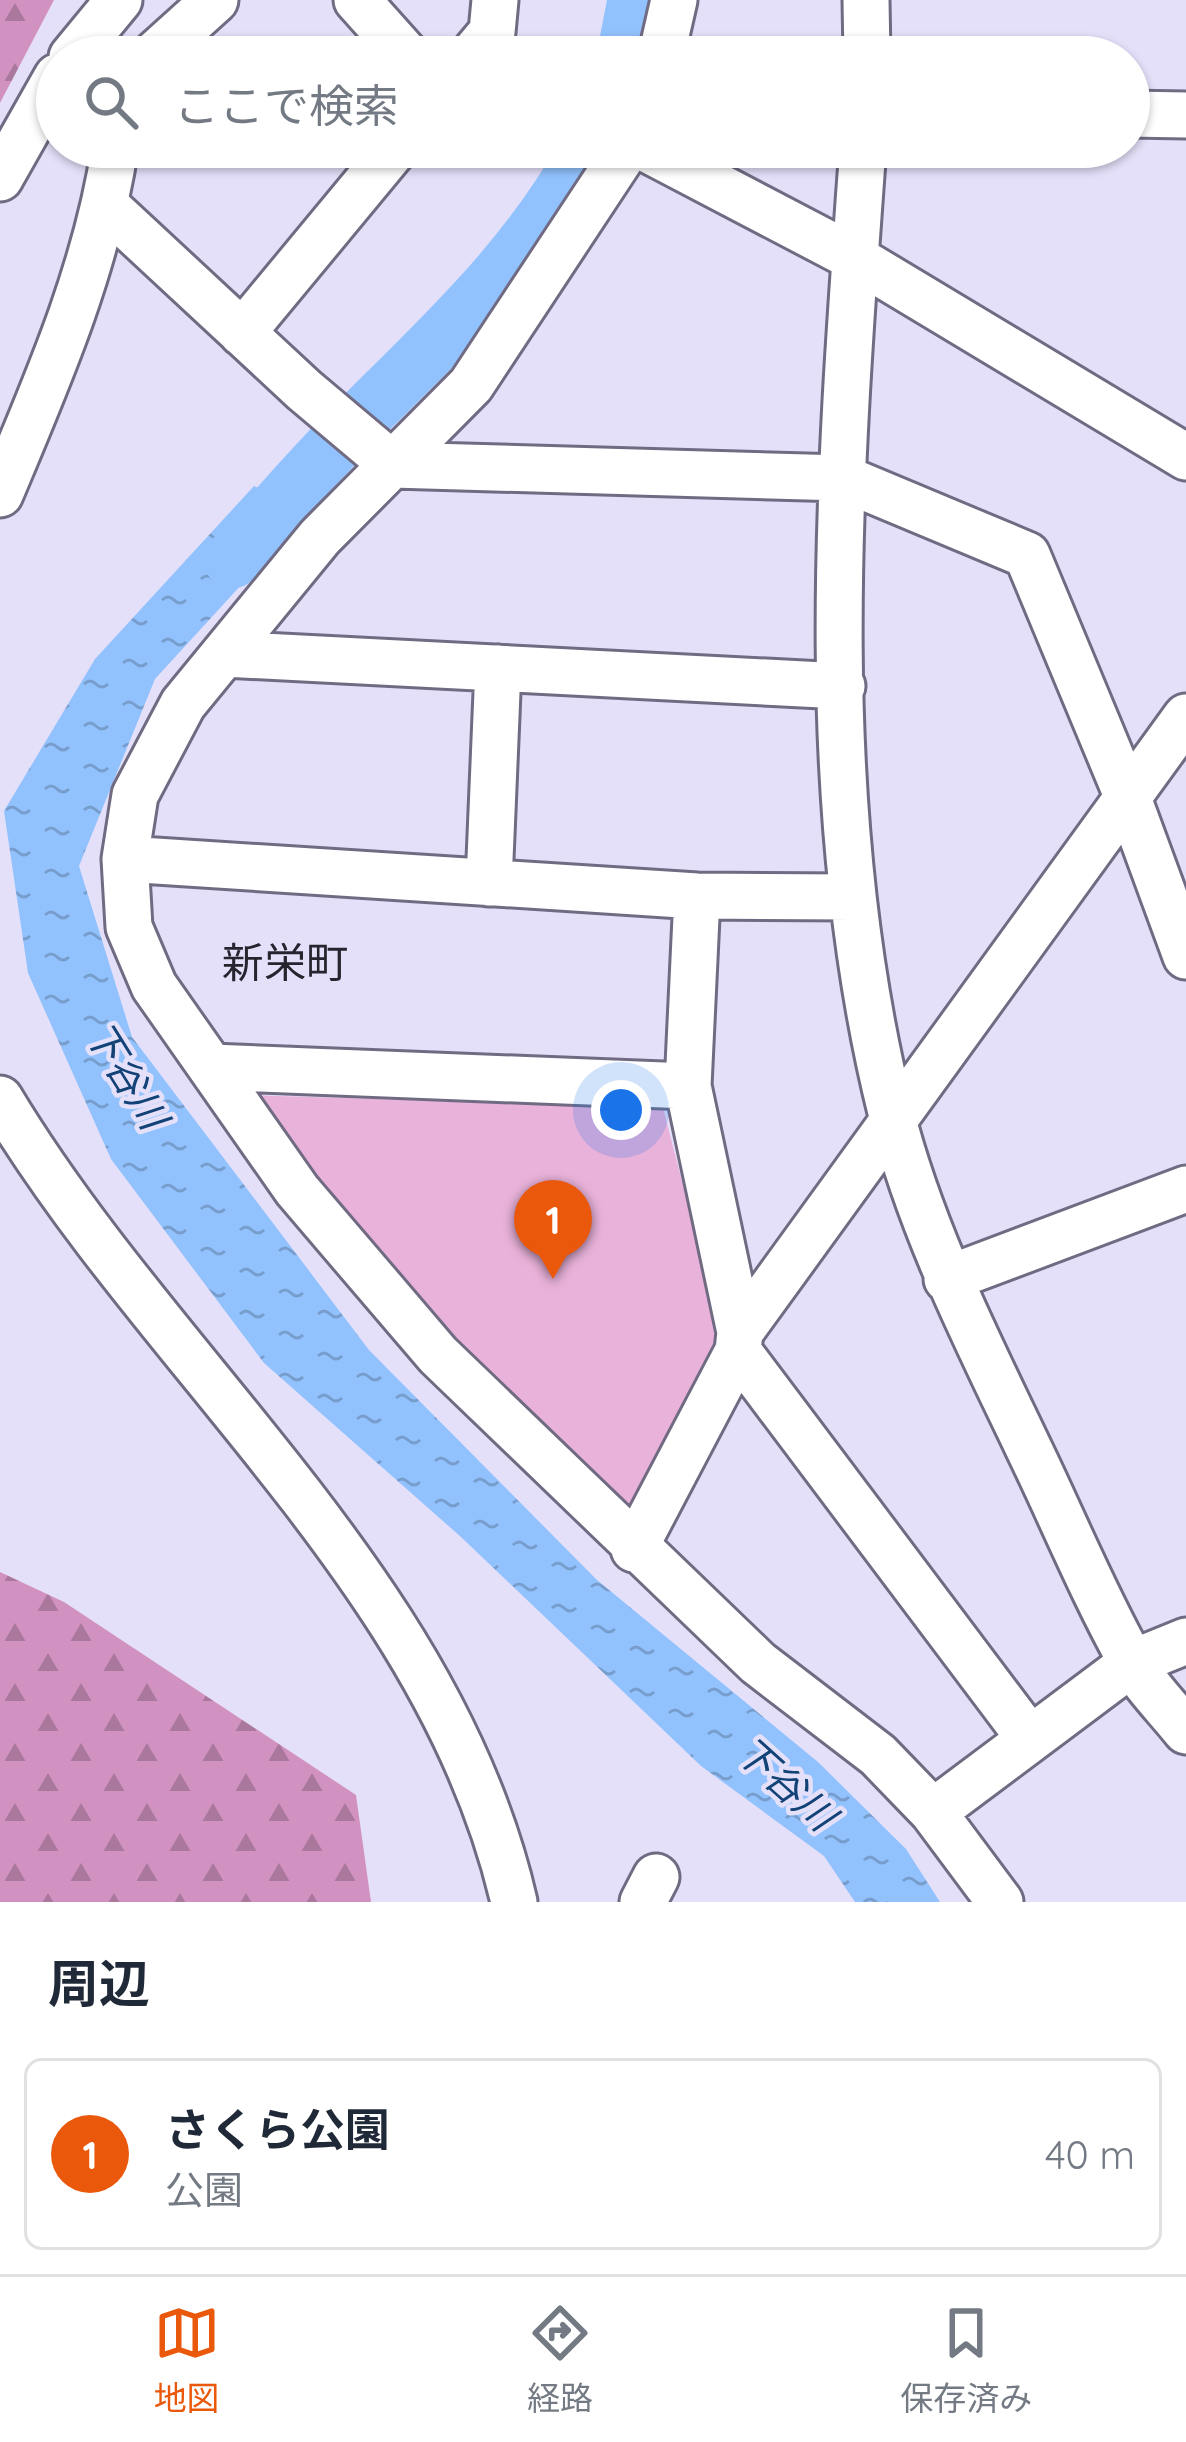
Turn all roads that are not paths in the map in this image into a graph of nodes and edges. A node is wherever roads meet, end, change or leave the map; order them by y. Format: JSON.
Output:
{"nodes":[{"id":1,"x":119,"y":0,"type":"edge"},
{"id":2,"x":215,"y":0,"type":"edge"},
{"id":3,"x":357,"y":0,"type":"edge"},
{"id":4,"x":494,"y":0,"type":"edge"},
{"id":5,"x":674,"y":0,"type":"edge"},
{"id":6,"x":866,"y":0,"type":"edge"},
{"id":7,"x":89,"y":36,"type":"edge"},
{"id":8,"x":175,"y":36,"type":"edge"},
{"id":9,"x":389,"y":36,"type":"edge"},
{"id":10,"x":489,"y":36,"type":"edge"},
{"id":11,"x":666,"y":36,"type":"edge"},
{"id":12,"x":866,"y":36,"type":"edge"},
{"id":13,"x":36,"y":114,"type":"edge"},
{"id":14,"x":1150,"y":114,"type":"edge"},
{"id":15,"x":1186,"y":115,"type":"edge"},
{"id":16,"x":112,"y":168,"type":"edge"},
{"id":17,"x":379,"y":168,"type":"edge"},
{"id":18,"x":614,"y":168,"type":"edge"},
{"id":19,"x":683,"y":168,"type":"edge"},
{"id":20,"x":861,"y":168,"type":"edge"},
{"id":21,"x":0,"y":178,"type":"edge"},
{"id":22,"x":106,"y":206,"type":"junction"},
{"id":23,"x":855,"y":258,"type":"junction"},
{"id":24,"x":242,"y":333,"type":"junction"},
{"id":25,"x":1186,"y":457,"type":"edge"},
{"id":26,"x":393,"y":465,"type":"junction"},
{"id":27,"x":843,"y":478,"type":"junction"},
{"id":28,"x":0,"y":494,"type":"edge"},
{"id":29,"x":224,"y":654,"type":"junction"},
{"id":30,"x":498,"y":668,"type":"junction"},
{"id":31,"x":842,"y":686,"type":"junction"},
{"id":32,"x":1186,"y":717,"type":"edge"},
{"id":33,"x":1128,"y":798,"type":"junction"},
{"id":34,"x":125,"y":859,"type":"junction"},
{"id":35,"x":489,"y":883,"type":"junction"},
{"id":36,"x":697,"y":896,"type":"junction"},
{"id":37,"x":851,"y":897,"type":"junction"},
{"id":38,"x":1186,"y":956,"type":"edge"},
{"id":39,"x":211,"y":1067,"type":"junction"},
{"id":40,"x":688,"y":1086,"type":"junction"},
{"id":41,"x":0,"y":1100,"type":"edge"},
{"id":42,"x":892,"y":1116,"type":"junction"},
{"id":43,"x":1186,"y":1189,"type":"edge"},
{"id":44,"x":947,"y":1279,"type":"junction"},
{"id":45,"x":739,"y":1342,"type":"junction"},
{"id":46,"x":634,"y":1549,"type":"junction"},
{"id":47,"x":1186,"y":1641,"type":"edge"},
{"id":48,"x":1132,"y":1663,"type":"junction"},
{"id":49,"x":1186,"y":1730,"type":"edge"},
{"id":50,"x":1030,"y":1739,"type":"junction"},
{"id":51,"x":933,"y":1812,"type":"junction"},
{"id":52,"x":514,"y":1902,"type":"edge"},
{"id":53,"x":1000,"y":1902,"type":"edge"}],
"edges":[{"from":1,"to":7,"type":"street"},
{"from":2,"to":8,"type":"street"},
{"from":3,"to":9,"type":"street"},
{"from":4,"to":10,"type":"street"},
{"from":5,"to":11,"type":"street"},
{"from":6,"to":12,"type":"street"},
{"from":13,"to":21,"type":"street"},
{"from":14,"to":15,"type":"street"},
{"from":16,"to":22,"type":"street"},
{"from":17,"to":24,"type":"street"},
{"from":18,"to":26,"type":"street"},
{"from":19,"to":23,"type":"street"},
{"from":20,"to":23,"type":"street"},
{"from":22,"to":24,"type":"street"},
{"from":22,"to":28,"type":"street"},
{"from":23,"to":25,"type":"street"},
{"from":23,"to":27,"type":"street"},
{"from":24,"to":26,"type":"street"},
{"from":26,"to":27,"type":"street"},
{"from":26,"to":29,"type":"street"},
{"from":27,"to":31,"type":"street"},
{"from":27,"to":33,"type":"street"},
{"from":29,"to":30,"type":"street"},
{"from":29,"to":34,"type":"street"},
{"from":30,"to":31,"type":"street"},
{"from":30,"to":35,"type":"street"},
{"from":31,"to":37,"type":"street"},
{"from":32,"to":33,"type":"street"},
{"from":33,"to":38,"type":"street"},
{"from":33,"to":42,"type":"street"},
{"from":34,"to":35,"type":"street"},
{"from":34,"to":39,"type":"street"},
{"from":35,"to":36,"type":"street"},
{"from":36,"to":37,"type":"street"},
{"from":36,"to":40,"type":"street"},
{"from":37,"to":42,"type":"street"},
{"from":39,"to":40,"type":"street"},
{"from":39,"to":46,"type":"street"},
{"from":40,"to":45,"type":"street"},
{"from":41,"to":52,"type":"street"},
{"from":42,"to":44,"type":"street"},
{"from":42,"to":45,"type":"street"},
{"from":43,"to":44,"type":"street"},
{"from":44,"to":48,"type":"street"},
{"from":45,"to":46,"type":"street"},
{"from":45,"to":50,"type":"street"},
{"from":46,"to":51,"type":"street"},
{"from":47,"to":48,"type":"street"},
{"from":48,"to":49,"type":"street"},
{"from":48,"to":50,"type":"street"},
{"from":50,"to":51,"type":"street"},
{"from":51,"to":53,"type":"street"}]}
